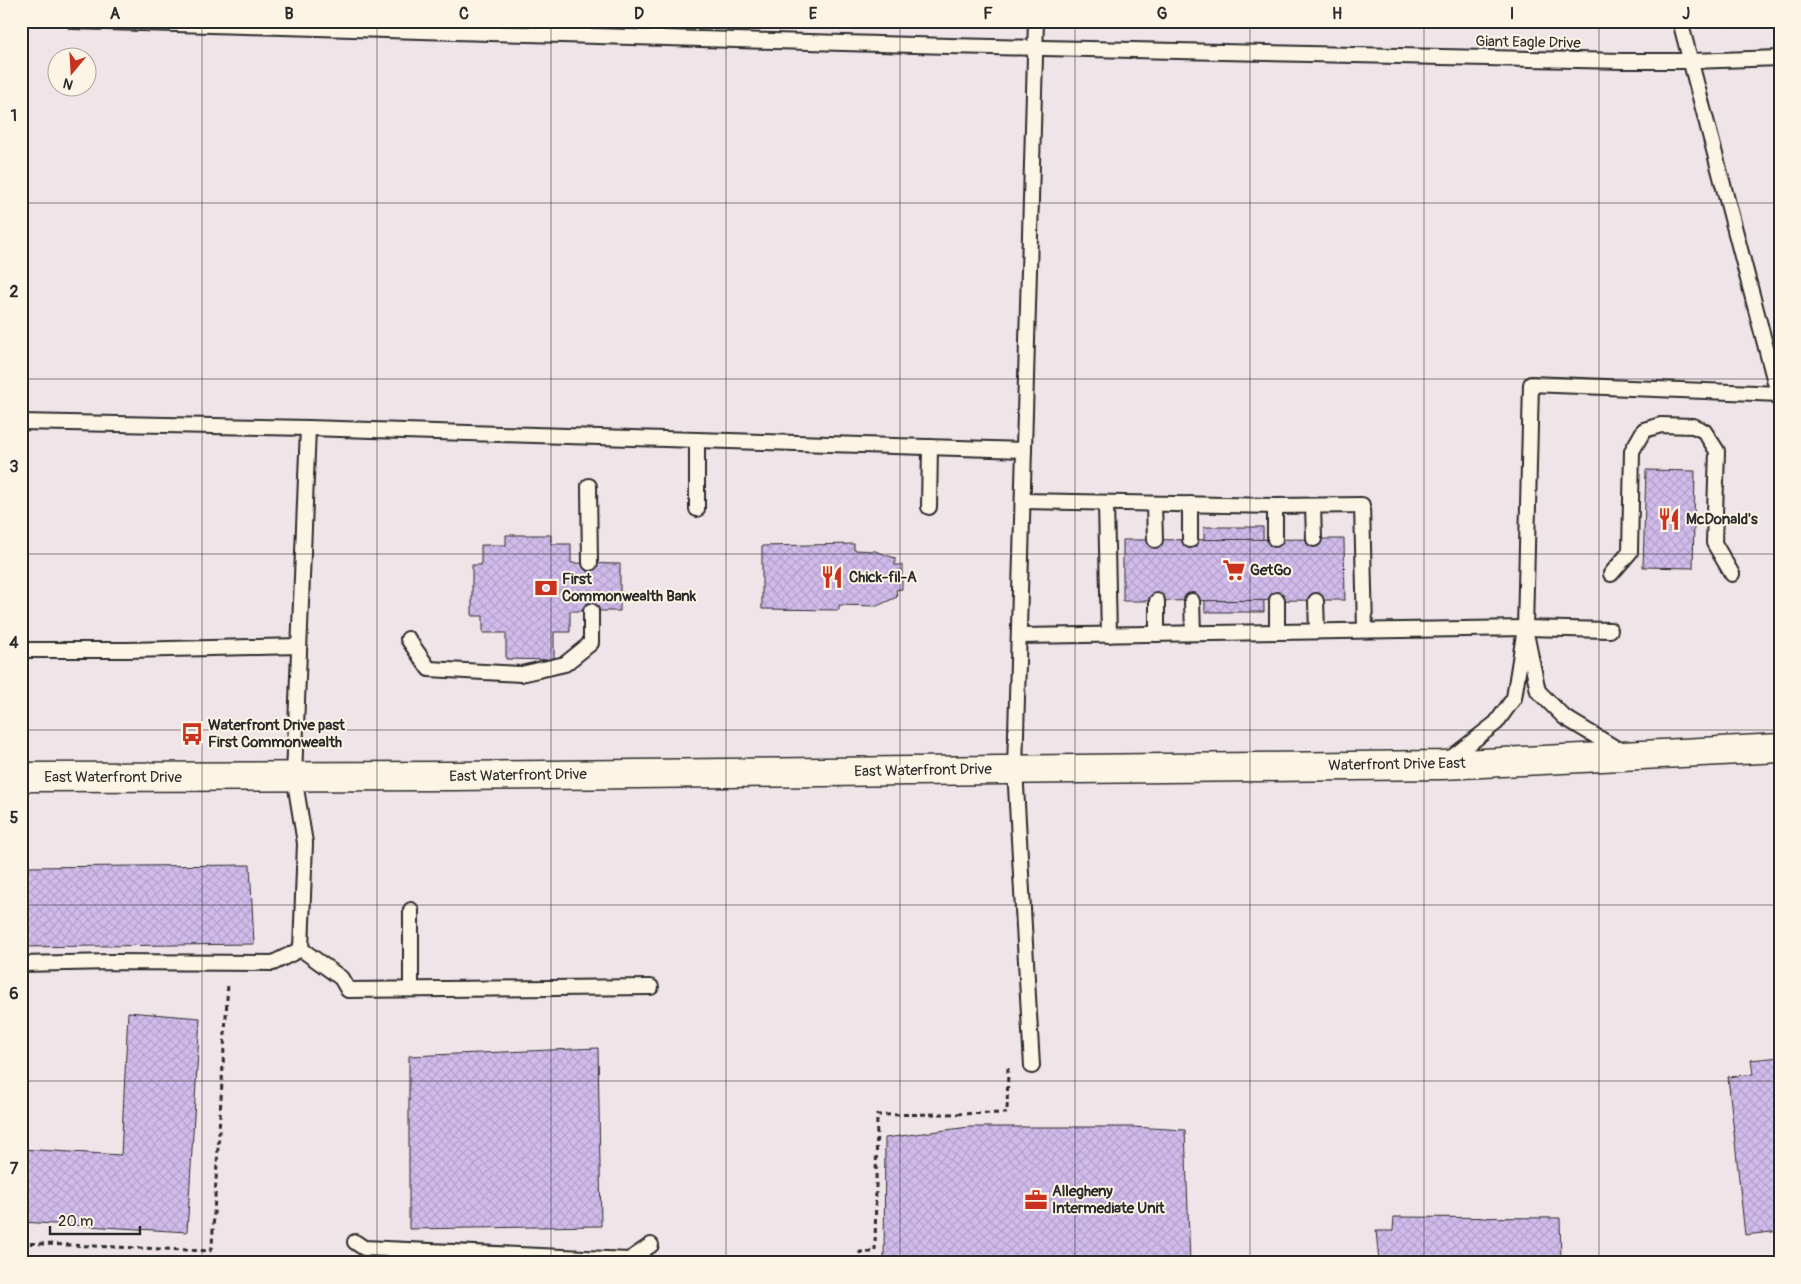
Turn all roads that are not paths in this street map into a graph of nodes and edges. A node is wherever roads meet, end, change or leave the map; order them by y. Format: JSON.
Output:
{"nodes":[{"id":1,"x":73,"y":21,"type":"edge"},
{"id":2,"x":1036,"y":21,"type":"edge"},
{"id":3,"x":1680,"y":21,"type":"edge"},
{"id":4,"x":1035,"y":48,"type":"junction"},
{"id":5,"x":1780,"y":58,"type":"edge"},
{"id":6,"x":1691,"y":61,"type":"junction"},
{"id":7,"x":1779,"y":397,"type":"edge"},
{"id":8,"x":21,"y":422,"type":"edge"},
{"id":9,"x":308,"y":428,"type":"junction"},
{"id":10,"x":696,"y":440,"type":"junction"},
{"id":11,"x":930,"y":447,"type":"junction"},
{"id":12,"x":1024,"y":450,"type":"junction"},
{"id":13,"x":589,"y":486,"type":"dead end"},
{"id":14,"x":1022,"y":501,"type":"junction"},
{"id":15,"x":1106,"y":504,"type":"junction"},
{"id":16,"x":1154,"y":504,"type":"junction"},
{"id":17,"x":1190,"y":504,"type":"junction"},
{"id":18,"x":1275,"y":506,"type":"junction"},
{"id":19,"x":1313,"y":506,"type":"junction"},
{"id":20,"x":929,"y":507,"type":"dead end"},
{"id":21,"x":697,"y":509,"type":"dead end"},
{"id":22,"x":1275,"y":539,"type":"dead end"},
{"id":23,"x":1314,"y":539,"type":"dead end"},
{"id":24,"x":1155,"y":540,"type":"dead end"},
{"id":25,"x":1190,"y":540,"type":"dead end"},
{"id":26,"x":590,"y":563,"type":"dead end"},
{"id":27,"x":1611,"y":574,"type":"dead end"},
{"id":28,"x":1732,"y":574,"type":"dead end"},
{"id":29,"x":1277,"y":600,"type":"dead end"},
{"id":30,"x":1316,"y":600,"type":"dead end"},
{"id":31,"x":1157,"y":601,"type":"dead end"},
{"id":32,"x":1192,"y":601,"type":"dead end"},
{"id":33,"x":591,"y":611,"type":"dead end"},
{"id":34,"x":1525,"y":628,"type":"junction"},
{"id":35,"x":1365,"y":630,"type":"junction"},
{"id":36,"x":1610,"y":630,"type":"dead end"},
{"id":37,"x":1317,"y":631,"type":"junction"},
{"id":38,"x":1277,"y":632,"type":"junction"},
{"id":39,"x":1193,"y":633,"type":"junction"},
{"id":40,"x":1157,"y":634,"type":"junction"},
{"id":41,"x":1108,"y":635,"type":"junction"},
{"id":42,"x":1019,"y":636,"type":"junction"},
{"id":43,"x":408,"y":640,"type":"dead end"},
{"id":44,"x":299,"y":646,"type":"junction"},
{"id":45,"x":21,"y":650,"type":"edge"},
{"id":46,"x":1780,"y":748,"type":"edge"},
{"id":47,"x":1627,"y":755,"type":"junction"},
{"id":48,"x":1442,"y":765,"type":"junction"},
{"id":49,"x":1015,"y":769,"type":"junction"},
{"id":50,"x":294,"y":776,"type":"junction"},
{"id":51,"x":21,"y":777,"type":"edge"},
{"id":52,"x":411,"y":910,"type":"dead end"},
{"id":53,"x":301,"y":950,"type":"junction"},
{"id":54,"x":21,"y":964,"type":"edge"},
{"id":55,"x":651,"y":987,"type":"dead end"},
{"id":56,"x":411,"y":990,"type":"junction"},
{"id":57,"x":1032,"y":1066,"type":"dead end"},
{"id":58,"x":355,"y":1242,"type":"dead end"},
{"id":59,"x":651,"y":1245,"type":"dead end"}],
"edges":[{"from":1,"to":4,"type":"lane","name":"Giant Eagle Drive"},
{"from":2,"to":4,"type":"lane"},
{"from":3,"to":6,"type":"lane"},
{"from":4,"to":6,"type":"lane","name":"Giant Eagle Drive"},
{"from":4,"to":12,"type":"lane"},
{"from":5,"to":6,"type":"lane","name":"Giant Eagle Drive"},
{"from":6,"to":7,"type":"lane"},
{"from":7,"to":34,"type":"lane"},
{"from":8,"to":9,"type":"lane"},
{"from":9,"to":10,"type":"lane"},
{"from":9,"to":44,"type":"lane"},
{"from":10,"to":11,"type":"lane"},
{"from":10,"to":21,"type":"lane"},
{"from":11,"to":12,"type":"lane"},
{"from":11,"to":20,"type":"lane"},
{"from":12,"to":14,"type":"lane"},
{"from":13,"to":26,"type":"lane"},
{"from":14,"to":15,"type":"lane"},
{"from":14,"to":42,"type":"lane"},
{"from":15,"to":16,"type":"lane"},
{"from":15,"to":41,"type":"lane"},
{"from":16,"to":17,"type":"lane"},
{"from":16,"to":24,"type":"lane"},
{"from":17,"to":18,"type":"lane"},
{"from":17,"to":25,"type":"lane"},
{"from":18,"to":19,"type":"lane"},
{"from":18,"to":22,"type":"lane"},
{"from":19,"to":23,"type":"lane"},
{"from":19,"to":35,"type":"lane"},
{"from":27,"to":28,"type":"lane"},
{"from":29,"to":38,"type":"lane"},
{"from":30,"to":37,"type":"lane"},
{"from":31,"to":40,"type":"lane"},
{"from":32,"to":39,"type":"lane"},
{"from":33,"to":43,"type":"lane"},
{"from":34,"to":35,"type":"lane"},
{"from":34,"to":36,"type":"lane"},
{"from":34,"to":47,"type":"lane"},
{"from":34,"to":48,"type":"lane"},
{"from":35,"to":37,"type":"lane"},
{"from":37,"to":38,"type":"lane"},
{"from":38,"to":39,"type":"lane"},
{"from":39,"to":40,"type":"lane"},
{"from":40,"to":41,"type":"lane"},
{"from":41,"to":42,"type":"lane"},
{"from":42,"to":49,"type":"lane"},
{"from":44,"to":45,"type":"lane"},
{"from":44,"to":50,"type":"lane"},
{"from":46,"to":47,"type":"street","name":"Waterfront Drive East"},
{"from":47,"to":48,"type":"street","name":"Waterfront Drive East"},
{"from":48,"to":49,"type":"street","name":"Waterfront Drive East"},
{"from":49,"to":50,"type":"street","name":"East Waterfront Drive"},
{"from":49,"to":57,"type":"lane"},
{"from":50,"to":51,"type":"street","name":"East Waterfront Drive"},
{"from":50,"to":53,"type":"lane"},
{"from":52,"to":56,"type":"lane"},
{"from":53,"to":54,"type":"lane"},
{"from":53,"to":56,"type":"lane"},
{"from":55,"to":56,"type":"lane"},
{"from":58,"to":59,"type":"lane"}]}
